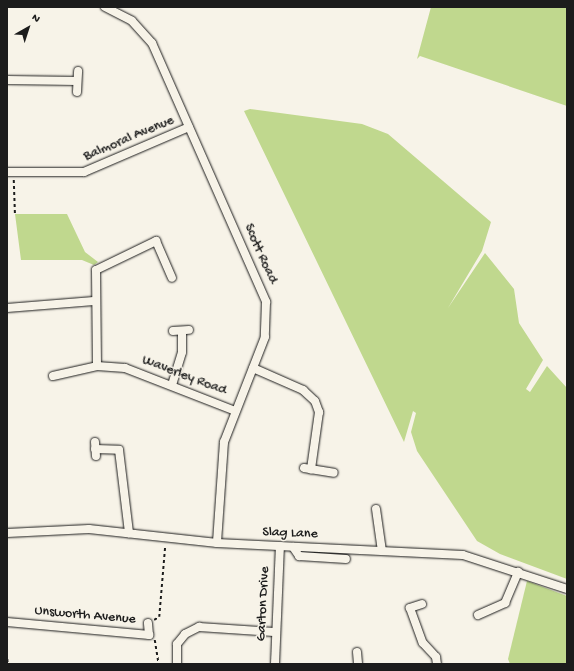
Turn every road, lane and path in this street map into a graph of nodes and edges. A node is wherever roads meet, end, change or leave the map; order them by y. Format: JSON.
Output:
{"nodes":[{"id":1,"x":105,"y":7,"type":"edge"},
{"id":2,"x":78,"y":71,"type":"dead end"},
{"id":3,"x":7,"y":80,"type":"edge"},
{"id":4,"x":77,"y":81,"type":"junction"},
{"id":5,"x":77,"y":92,"type":"dead end"},
{"id":6,"x":189,"y":128,"type":"junction"},
{"id":7,"x":10,"y":172,"type":"edge"},
{"id":8,"x":15,"y":214,"type":"dead end"},
{"id":9,"x":172,"y":278,"type":"dead end"},
{"id":10,"x":94,"y":301,"type":"junction"},
{"id":11,"x":7,"y":308,"type":"edge"},
{"id":12,"x":173,"y":331,"type":"dead end"},
{"id":13,"x":97,"y":366,"type":"junction"},
{"id":14,"x":253,"y":368,"type":"junction"},
{"id":15,"x":53,"y":376,"type":"dead end"},
{"id":16,"x":172,"y":385,"type":"junction"},
{"id":17,"x":234,"y":410,"type":"junction"},
{"id":18,"x":95,"y":449,"type":"dead end"},
{"id":19,"x":334,"y":473,"type":"dead end"},
{"id":20,"x":376,"y":509,"type":"dead end"},
{"id":21,"x":7,"y":533,"type":"edge"},
{"id":22,"x":128,"y":533,"type":"junction"},
{"id":23,"x":166,"y":537,"type":"junction"},
{"id":24,"x":217,"y":543,"type":"junction"},
{"id":25,"x":280,"y":546,"type":"junction"},
{"id":26,"x":293,"y":547,"type":"junction"},
{"id":27,"x":382,"y":550,"type":"junction"},
{"id":28,"x":346,"y":559,"type":"dead end"},
{"id":29,"x":518,"y":572,"type":"junction"},
{"id":30,"x":567,"y":589,"type":"edge"},
{"id":31,"x":422,"y":604,"type":"dead end"},
{"id":32,"x":478,"y":615,"type":"dead end"},
{"id":33,"x":7,"y":622,"type":"edge"},
{"id":34,"x":150,"y":623,"type":"joint"},
{"id":35,"x":274,"y":632,"type":"junction"},
{"id":36,"x":154,"y":636,"type":"dead end"},
{"id":37,"x":356,"y":652,"type":"dead end"},
{"id":38,"x":7,"y":653,"type":"edge"},
{"id":39,"x":8,"y":664,"type":"edge"},
{"id":40,"x":159,"y":664,"type":"edge"},
{"id":41,"x":177,"y":664,"type":"edge"},
{"id":42,"x":275,"y":664,"type":"edge"},
{"id":43,"x":358,"y":664,"type":"edge"},
{"id":44,"x":437,"y":664,"type":"edge"}],
"edges":[{"from":1,"to":6,"type":"street","name":"Scott Road"},
{"from":2,"to":4,"type":"street"},
{"from":3,"to":4,"type":"street"},
{"from":4,"to":5,"type":"street"},
{"from":6,"to":7,"type":"street","name":"Balmoral Avenue"},
{"from":6,"to":14,"type":"street","name":"Scott Road"},
{"from":7,"to":8,"type":"path"},
{"from":9,"to":10,"type":"street"},
{"from":10,"to":11,"type":"street"},
{"from":10,"to":13,"type":"street"},
{"from":12,"to":16,"type":"street"},
{"from":13,"to":15,"type":"street","name":"Waverley Road"},
{"from":13,"to":16,"type":"street","name":"Waverley Road"},
{"from":14,"to":17,"type":"street","name":"Scott Road"},
{"from":14,"to":19,"type":"street"},
{"from":16,"to":17,"type":"street","name":"Waverley Road"},
{"from":17,"to":24,"type":"street","name":"Scott Road"},
{"from":18,"to":22,"type":"street"},
{"from":20,"to":27,"type":"street"},
{"from":21,"to":22,"type":"street","name":"Slag Lane"},
{"from":22,"to":23,"type":"street","name":"Slag Lane"},
{"from":23,"to":24,"type":"street","name":"Slag Lane"},
{"from":23,"to":34,"type":"path"},
{"from":24,"to":25,"type":"street","name":"Slag Lane"},
{"from":25,"to":26,"type":"street","name":"Slag Lane"},
{"from":25,"to":35,"type":"street","name":"Garton Drive"},
{"from":26,"to":27,"type":"street","name":"Slag Lane"},
{"from":26,"to":28,"type":"street"},
{"from":27,"to":29,"type":"street","name":"Slag Lane"},
{"from":29,"to":30,"type":"street","name":"Slag Lane"},
{"from":29,"to":32,"type":"street"},
{"from":31,"to":44,"type":"street"},
{"from":33,"to":34,"type":"street","name":"Unsworth Avenue"},
{"from":35,"to":41,"type":"street"},
{"from":35,"to":42,"type":"street","name":"Garton Drive"},
{"from":36,"to":40,"type":"path"},
{"from":37,"to":43,"type":"street"},
{"from":38,"to":39,"type":"path"}]}
